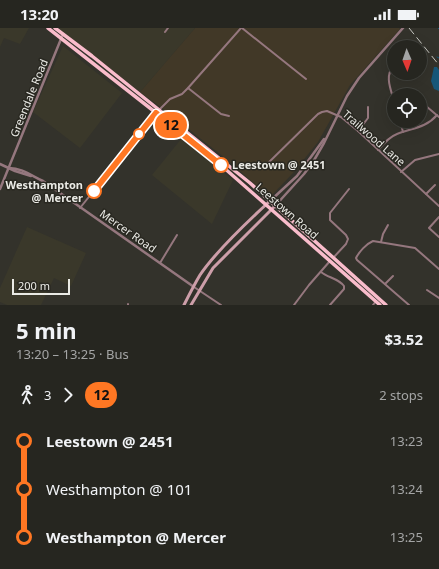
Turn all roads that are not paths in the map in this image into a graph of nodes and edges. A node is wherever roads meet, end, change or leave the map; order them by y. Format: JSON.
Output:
{"nodes":[{"id":1,"x":48,"y":28,"type":"edge"},
{"id":2,"x":55,"y":28,"type":"edge"},
{"id":3,"x":168,"y":28,"type":"edge"},
{"id":4,"x":242,"y":28,"type":"edge"},
{"id":5,"x":403,"y":28,"type":"edge"},
{"id":6,"x":165,"y":32,"type":"dead end"},
{"id":7,"x":62,"y":36,"type":"junction"},
{"id":8,"x":306,"y":79,"type":"dead end"},
{"id":9,"x":188,"y":88,"type":"junction"},
{"id":10,"x":368,"y":107,"type":"dead end"},
{"id":11,"x":427,"y":107,"type":"edge"},
{"id":12,"x":158,"y":111,"type":"junction"},
{"id":13,"x":337,"y":115,"type":"junction"},
{"id":14,"x":229,"y":116,"type":"dead end"},
{"id":15,"x":438,"y":116,"type":"edge"},
{"id":16,"x":402,"y":128,"type":"edge"},
{"id":17,"x":358,"y":131,"type":"junction"},
{"id":18,"x":403,"y":132,"type":"junction"},
{"id":19,"x":326,"y":137,"type":"junction"},
{"id":20,"x":378,"y":150,"type":"junction"},
{"id":21,"x":439,"y":154,"type":"edge"},
{"id":22,"x":0,"y":164,"type":"edge"},
{"id":23,"x":9,"y":168,"type":"junction"},
{"id":24,"x":262,"y":169,"type":"dead end"},
{"id":25,"x":401,"y":172,"type":"junction"},
{"id":26,"x":435,"y":185,"type":"dead end"},
{"id":27,"x":0,"y":189,"type":"edge"},
{"id":28,"x":350,"y":189,"type":"dead end"},
{"id":29,"x":426,"y":194,"type":"junction"},
{"id":30,"x":270,"y":202,"type":"junction"},
{"id":31,"x":266,"y":205,"type":"junction"},
{"id":32,"x":275,"y":206,"type":"junction"},
{"id":33,"x":439,"y":206,"type":"edge"},
{"id":34,"x":80,"y":208,"type":"junction"},
{"id":35,"x":271,"y":210,"type":"junction"},
{"id":36,"x":439,"y":217,"type":"edge"},
{"id":37,"x":388,"y":225,"type":"dead end"},
{"id":38,"x":178,"y":235,"type":"dead end"},
{"id":39,"x":439,"y":237,"type":"edge"},
{"id":40,"x":381,"y":242,"type":"junction"},
{"id":41,"x":332,"y":259,"type":"junction"},
{"id":42,"x":160,"y":263,"type":"junction"},
{"id":43,"x":439,"y":269,"type":"edge"},
{"id":44,"x":321,"y":272,"type":"junction"},
{"id":45,"x":393,"y":276,"type":"dead end"},
{"id":46,"x":385,"y":284,"type":"junction"},
{"id":47,"x":194,"y":286,"type":"junction"},
{"id":48,"x":199,"y":290,"type":"junction"},
{"id":49,"x":427,"y":290,"type":"dead end"},
{"id":50,"x":439,"y":298,"type":"edge"},
{"id":51,"x":376,"y":301,"type":"junction"},
{"id":52,"x":184,"y":305,"type":"edge"},
{"id":53,"x":191,"y":305,"type":"edge"},
{"id":54,"x":221,"y":305,"type":"edge"},
{"id":55,"x":294,"y":305,"type":"edge"},
{"id":56,"x":330,"y":305,"type":"edge"},
{"id":57,"x":373,"y":305,"type":"edge"},
{"id":58,"x":380,"y":305,"type":"edge"},
{"id":59,"x":384,"y":305,"type":"edge"},
{"id":60,"x":409,"y":305,"type":"edge"}],
"edges":[{"from":1,"to":7,"type":"main road","name":"Leestown Road"},
{"from":2,"to":7,"type":"main road","name":"Leestown Road"},
{"from":3,"to":6,"type":"street"},
{"from":4,"to":8,"type":"street"},
{"from":4,"to":9,"type":"street"},
{"from":5,"to":13,"type":"street"},
{"from":7,"to":12,"type":"main road","name":"Leestown Road"},
{"from":7,"to":23,"type":"street","name":"Greendale Road"},
{"from":9,"to":12,"type":"street"},
{"from":9,"to":14,"type":"street"},
{"from":10,"to":17,"type":"street"},
{"from":11,"to":15,"type":"street"},
{"from":12,"to":30,"type":"main road","name":"Leestown Road"},
{"from":12,"to":31,"type":"main road","name":"Leestown Road"},
{"from":12,"to":34,"type":"street"},
{"from":13,"to":17,"type":"street","name":"Trailwood Lane"},
{"from":13,"to":19,"type":"street"},
{"from":13,"to":24,"type":"street","name":"Trailwood Lane"},
{"from":15,"to":18,"type":"street"},
{"from":16,"to":18,"type":"street"},
{"from":17,"to":20,"type":"street","name":"Trailwood Lane"},
{"from":18,"to":20,"type":"street"},
{"from":19,"to":30,"type":"street"},
{"from":19,"to":32,"type":"street"},
{"from":20,"to":25,"type":"street","name":"Trailwood Lane"},
{"from":21,"to":25,"type":"street"},
{"from":22,"to":23,"type":"street","name":"Mercer Road"},
{"from":23,"to":27,"type":"street","name":"Greendale Road"},
{"from":23,"to":34,"type":"street","name":"Mercer Road"},
{"from":25,"to":29,"type":"street","name":"Trailwood Lane"},
{"from":26,"to":29,"type":"street"},
{"from":28,"to":41,"type":"street"},
{"from":29,"to":33,"type":"street","name":"Trailwood Lane"},
{"from":30,"to":31,"type":"main road"},
{"from":30,"to":32,"type":"main road","name":"Leestown Road"},
{"from":31,"to":35,"type":"main road","name":"Leestown Road"},
{"from":31,"to":47,"type":"main road"},
{"from":32,"to":35,"type":"main road"},
{"from":32,"to":41,"type":"main road","name":"Leestown Road"},
{"from":34,"to":42,"type":"street","name":"Mercer Road"},
{"from":35,"to":41,"type":"main road","name":"Leestown Road"},
{"from":35,"to":48,"type":"main road"},
{"from":36,"to":39,"type":"street"},
{"from":37,"to":40,"type":"street"},
{"from":38,"to":42,"type":"street"},
{"from":40,"to":43,"type":"street"},
{"from":40,"to":46,"type":"street"},
{"from":41,"to":44,"type":"street"},
{"from":41,"to":51,"type":"main road","name":"Leestown Road"},
{"from":41,"to":59,"type":"main road","name":"Leestown Road"},
{"from":42,"to":47,"type":"street","name":"Mercer Road"},
{"from":44,"to":55,"type":"street"},
{"from":44,"to":56,"type":"street"},
{"from":45,"to":46,"type":"street"},
{"from":46,"to":60,"type":"street"},
{"from":47,"to":48,"type":"street"},
{"from":47,"to":52,"type":"main road"},
{"from":48,"to":53,"type":"main road"},
{"from":48,"to":54,"type":"street"},
{"from":49,"to":50,"type":"street"},
{"from":51,"to":57,"type":"street"},
{"from":51,"to":58,"type":"main road","name":"Leestown Road"},
{"from":51,"to":59,"type":"main road"}]}
